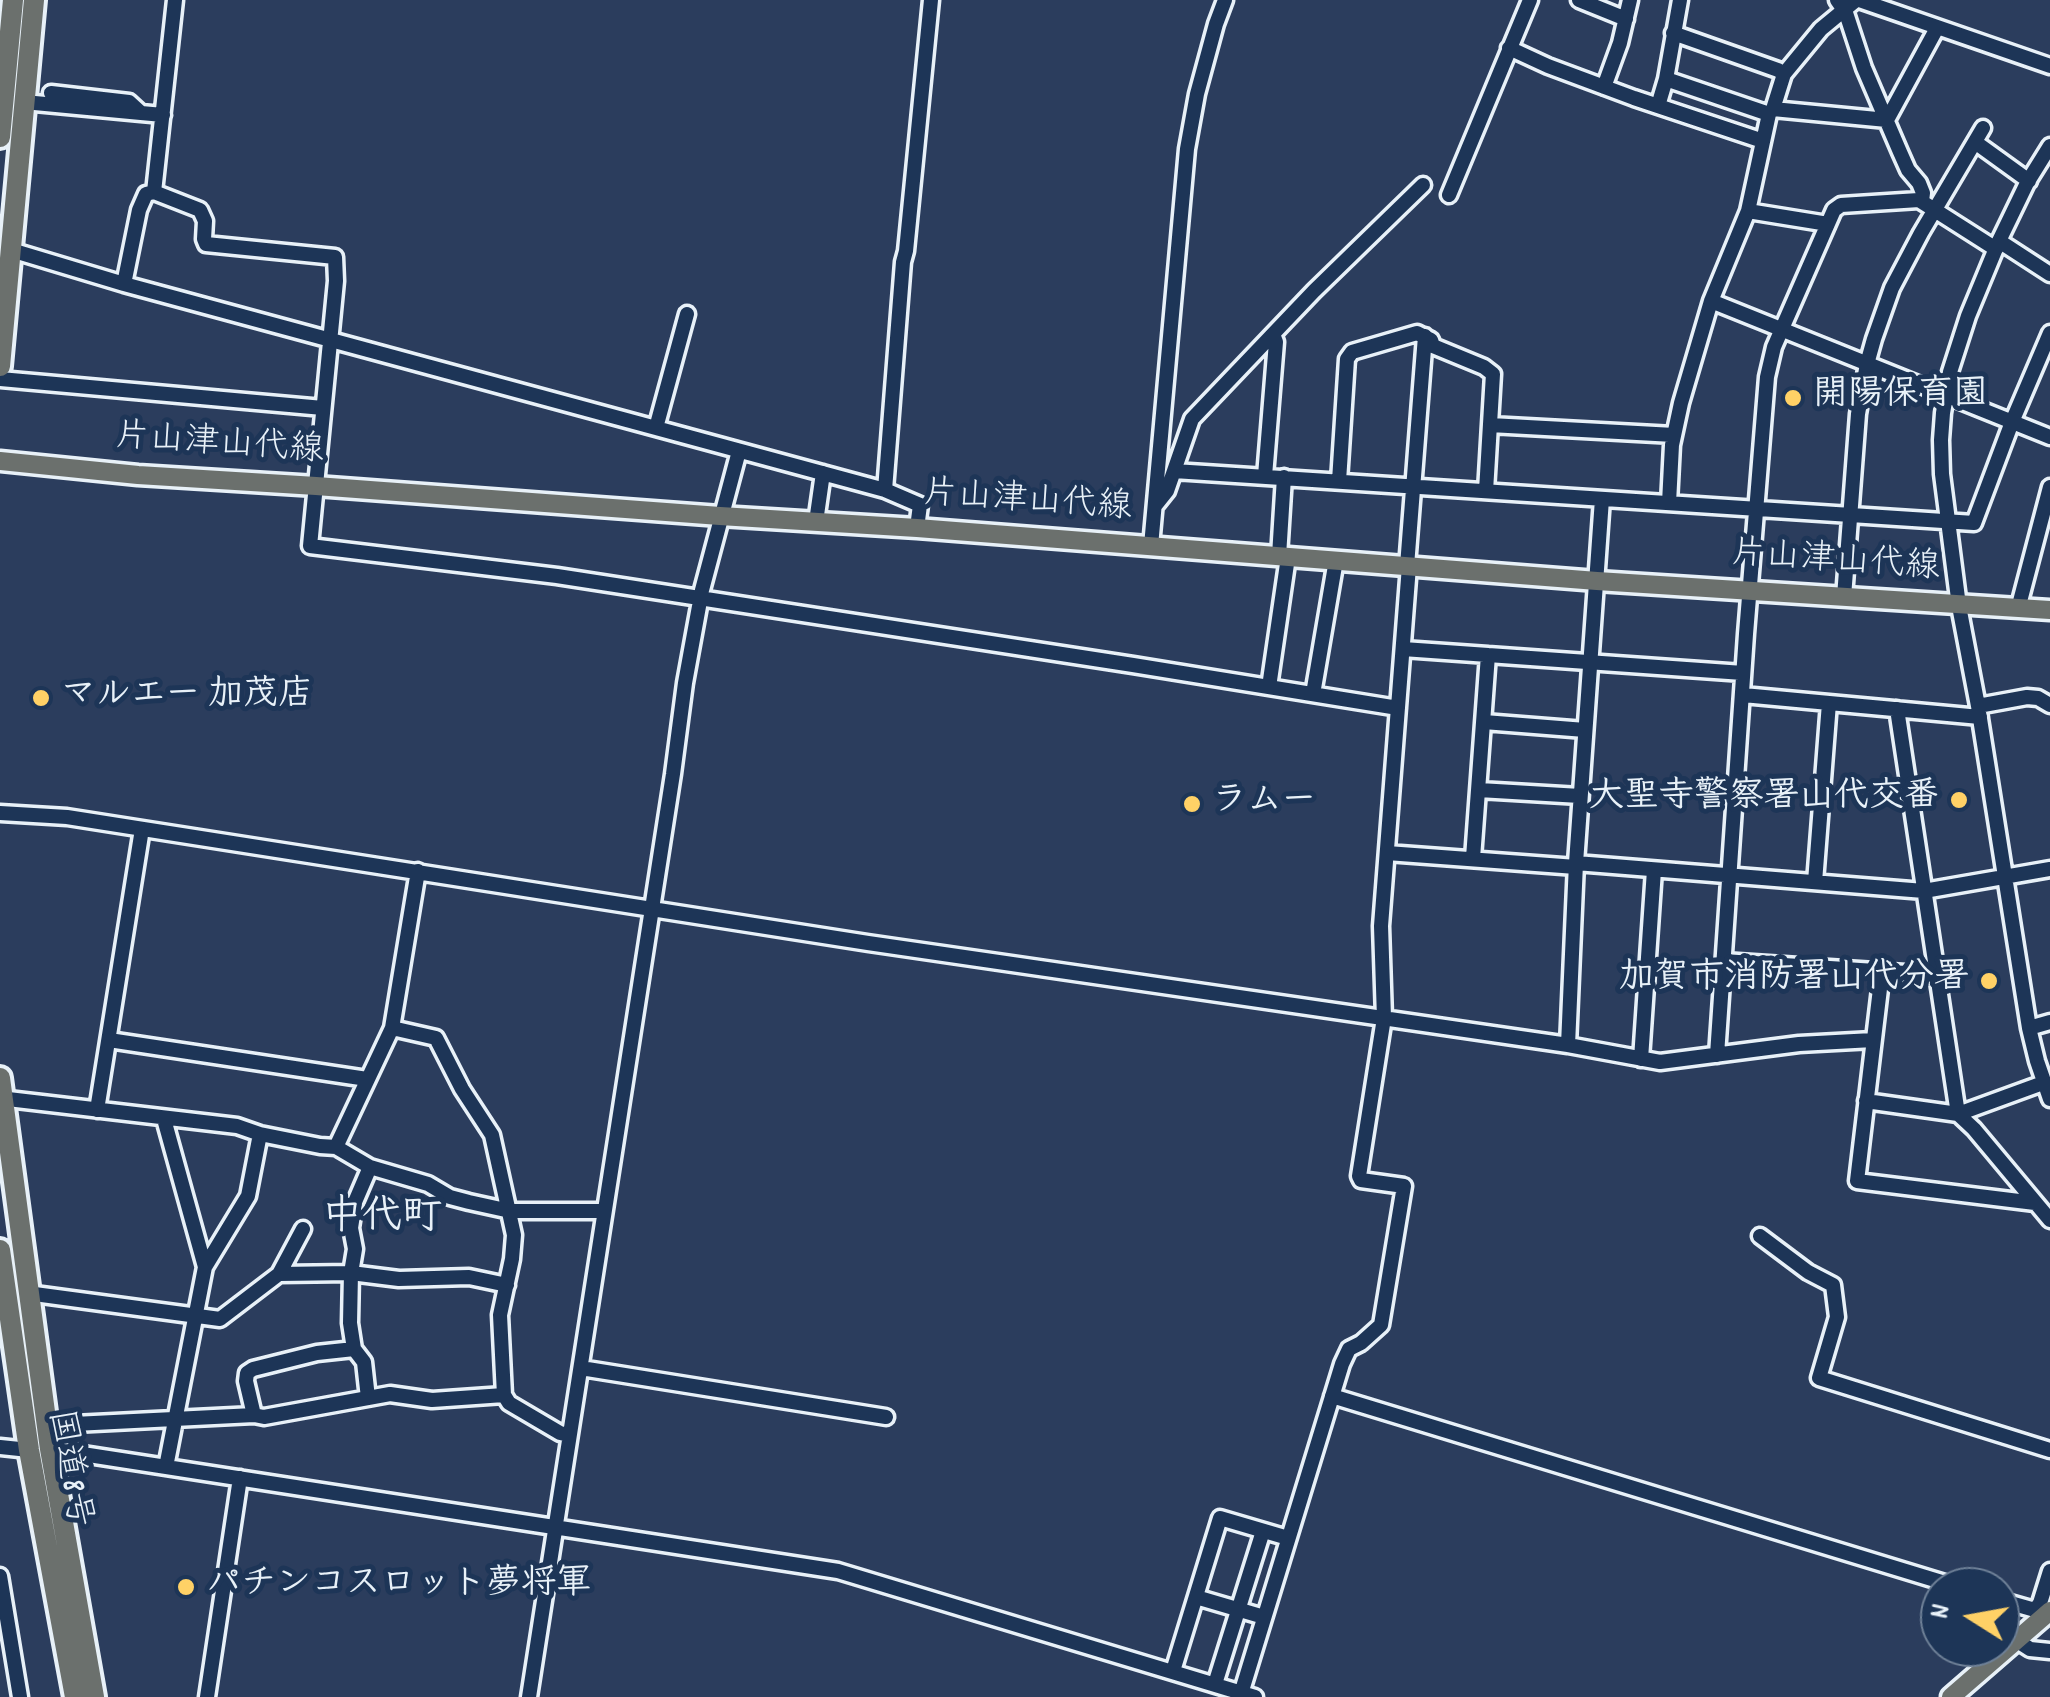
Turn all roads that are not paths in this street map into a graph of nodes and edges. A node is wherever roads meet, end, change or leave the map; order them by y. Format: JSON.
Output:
{"nodes":[{"id":1,"x":13,"y":0,"type":"edge"},
{"id":2,"x":34,"y":0,"type":"edge"},
{"id":3,"x":175,"y":0,"type":"edge"},
{"id":4,"x":930,"y":0,"type":"edge"},
{"id":5,"x":1225,"y":0,"type":"edge"},
{"id":6,"x":1530,"y":0,"type":"edge"},
{"id":7,"x":1580,"y":0,"type":"edge"},
{"id":8,"x":1630,"y":0,"type":"edge"},
{"id":9,"x":1680,"y":0,"type":"edge"},
{"id":10,"x":1849,"y":2,"type":"edge"},
{"id":11,"x":1626,"y":19,"type":"junction"},
{"id":12,"x":1937,"y":28,"type":"junction"},
{"id":13,"x":1674,"y":33,"type":"junction"},
{"id":14,"x":1509,"y":48,"type":"junction"},
{"id":15,"x":2050,"y":66,"type":"edge"},
{"id":16,"x":1784,"y":74,"type":"junction"},
{"id":17,"x":1666,"y":79,"type":"junction"},
{"id":18,"x":1604,"y":86,"type":"junction"},
{"id":19,"x":51,"y":93,"type":"dead end"},
{"id":20,"x":24,"y":102,"type":"junction"},
{"id":21,"x":1658,"y":106,"type":"junction"},
{"id":22,"x":1770,"y":112,"type":"junction"},
{"id":23,"x":142,"y":113,"type":"junction"},
{"id":24,"x":164,"y":115,"type":"junction"},
{"id":25,"x":1886,"y":120,"type":"junction"},
{"id":26,"x":1983,"y":128,"type":"dead end"},
{"id":27,"x":0,"y":137,"type":"edge"},
{"id":28,"x":1763,"y":140,"type":"junction"},
{"id":29,"x":1974,"y":142,"type":"junction"},
{"id":30,"x":2050,"y":146,"type":"edge"},
{"id":31,"x":2029,"y":181,"type":"junction"},
{"id":32,"x":1423,"y":186,"type":"dead end"},
{"id":33,"x":154,"y":192,"type":"junction"},
{"id":34,"x":1449,"y":195,"type":"dead end"},
{"id":35,"x":1928,"y":205,"type":"junction"},
{"id":36,"x":1748,"y":212,"type":"junction"},
{"id":37,"x":1828,"y":224,"type":"junction"},
{"id":38,"x":1998,"y":245,"type":"junction"},
{"id":39,"x":11,"y":250,"type":"junction"},
{"id":40,"x":2050,"y":274,"type":"edge"},
{"id":41,"x":124,"y":284,"type":"junction"},
{"id":42,"x":1711,"y":301,"type":"junction"},
{"id":43,"x":687,"y":314,"type":"dead end"},
{"id":44,"x":1780,"y":330,"type":"junction"},
{"id":45,"x":2050,"y":333,"type":"edge"},
{"id":46,"x":1273,"y":334,"type":"junction"},
{"id":47,"x":1425,"y":336,"type":"junction"},
{"id":48,"x":329,"y":338,"type":"junction"},
{"id":49,"x":1866,"y":364,"type":"junction"},
{"id":50,"x":0,"y":366,"type":"edge"},
{"id":51,"x":0,"y":379,"type":"edge"},
{"id":52,"x":1945,"y":396,"type":"junction"},
{"id":53,"x":322,"y":408,"type":"junction"},
{"id":54,"x":2012,"y":422,"type":"junction"},
{"id":55,"x":1490,"y":425,"type":"junction"},
{"id":56,"x":656,"y":428,"type":"junction"},
{"id":57,"x":1674,"y":435,"type":"junction"},
{"id":58,"x":1159,"y":437,"type":"junction"},
{"id":59,"x":2050,"y":437,"type":"edge"},
{"id":60,"x":1183,"y":442,"type":"junction"},
{"id":61,"x":739,"y":450,"type":"junction"},
{"id":62,"x":0,"y":461,"type":"edge"},
{"id":63,"x":1174,"y":470,"type":"junction"},
{"id":64,"x":823,"y":473,"type":"junction"},
{"id":65,"x":1265,"y":476,"type":"junction"},
{"id":66,"x":1284,"y":477,"type":"junction"},
{"id":67,"x":1339,"y":481,"type":"junction"},
{"id":68,"x":316,"y":486,"type":"junction"},
{"id":69,"x":1412,"y":487,"type":"junction"},
{"id":70,"x":2050,"y":488,"type":"edge"},
{"id":71,"x":885,"y":490,"type":"junction"},
{"id":72,"x":1486,"y":491,"type":"junction"},
{"id":73,"x":1602,"y":499,"type":"junction"},
{"id":74,"x":1669,"y":504,"type":"junction"},
{"id":75,"x":1154,"y":507,"type":"junction"},
{"id":76,"x":1757,"y":508,"type":"junction"},
{"id":77,"x":1851,"y":515,"type":"junction"},
{"id":78,"x":720,"y":516,"type":"junction"},
{"id":79,"x":1947,"y":521,"type":"junction"},
{"id":80,"x":816,"y":522,"type":"junction"},
{"id":81,"x":917,"y":528,"type":"junction"},
{"id":82,"x":1151,"y":546,"type":"junction"},
{"id":83,"x":1284,"y":556,"type":"junction"},
{"id":84,"x":1336,"y":560,"type":"junction"},
{"id":85,"x":1408,"y":566,"type":"junction"},
{"id":86,"x":1597,"y":581,"type":"junction"},
{"id":87,"x":1750,"y":590,"type":"junction"},
{"id":88,"x":1844,"y":597,"type":"junction"},
{"id":89,"x":700,"y":599,"type":"junction"},
{"id":90,"x":1959,"y":606,"type":"junction"},
{"id":91,"x":2018,"y":609,"type":"junction"},
{"id":92,"x":2050,"y":610,"type":"edge"},
{"id":93,"x":1404,"y":649,"type":"junction"},
{"id":94,"x":1488,"y":655,"type":"junction"},
{"id":95,"x":1590,"y":661,"type":"junction"},
{"id":96,"x":1744,"y":673,"type":"junction"},
{"id":97,"x":1269,"y":687,"type":"junction"},
{"id":98,"x":1313,"y":694,"type":"junction"},
{"id":99,"x":1742,"y":694,"type":"junction"},
{"id":100,"x":1829,"y":704,"type":"junction"},
{"id":101,"x":2050,"y":705,"type":"edge"},
{"id":102,"x":1398,"y":708,"type":"junction"},
{"id":103,"x":1897,"y":709,"type":"junction"},
{"id":104,"x":1979,"y":711,"type":"junction"},
{"id":105,"x":1484,"y":722,"type":"junction"},
{"id":106,"x":1585,"y":730,"type":"junction"},
{"id":107,"x":1479,"y":790,"type":"junction"},
{"id":108,"x":1580,"y":796,"type":"junction"},
{"id":109,"x":0,"y":813,"type":"edge"},
{"id":110,"x":142,"y":829,"type":"junction"},
{"id":111,"x":1388,"y":853,"type":"junction"},
{"id":112,"x":1473,"y":858,"type":"junction"},
{"id":113,"x":1576,"y":865,"type":"junction"},
{"id":114,"x":2050,"y":869,"type":"edge"},
{"id":115,"x":1654,"y":870,"type":"junction"},
{"id":116,"x":418,"y":871,"type":"junction"},
{"id":117,"x":1730,"y":876,"type":"junction"},
{"id":118,"x":2005,"y":877,"type":"junction"},
{"id":119,"x":1815,"y":882,"type":"junction"},
{"id":120,"x":1924,"y":891,"type":"junction"},
{"id":121,"x":652,"y":907,"type":"junction"},
{"id":122,"x":1723,"y":961,"type":"junction"},
{"id":123,"x":1882,"y":972,"type":"junction"},
{"id":124,"x":1936,"y":975,"type":"junction"},
{"id":125,"x":1384,"y":1018,"type":"junction"},
{"id":126,"x":2050,"y":1022,"type":"edge"},
{"id":127,"x":392,"y":1028,"type":"junction"},
{"id":128,"x":2029,"y":1028,"type":"junction"},
{"id":129,"x":109,"y":1040,"type":"junction"},
{"id":130,"x":1873,"y":1040,"type":"junction"},
{"id":131,"x":1568,"y":1045,"type":"junction"},
{"id":132,"x":1716,"y":1056,"type":"junction"},
{"id":133,"x":1640,"y":1059,"type":"junction"},
{"id":134,"x":366,"y":1079,"type":"junction"},
{"id":135,"x":2043,"y":1083,"type":"junction"},
{"id":136,"x":1,"y":1093,"type":"edge"},
{"id":137,"x":1866,"y":1100,"type":"junction"},
{"id":138,"x":2050,"y":1100,"type":"edge"},
{"id":139,"x":97,"y":1110,"type":"junction"},
{"id":140,"x":1958,"y":1114,"type":"junction"},
{"id":141,"x":164,"y":1119,"type":"junction"},
{"id":142,"x":260,"y":1134,"type":"junction"},
{"id":143,"x":336,"y":1146,"type":"junction"},
{"id":144,"x":370,"y":1168,"type":"junction"},
{"id":145,"x":2034,"y":1203,"type":"junction"},
{"id":146,"x":510,"y":1211,"type":"junction"},
{"id":147,"x":604,"y":1211,"type":"junction"},
{"id":148,"x":2050,"y":1220,"type":"edge"},
{"id":149,"x":303,"y":1229,"type":"dead end"},
{"id":150,"x":1760,"y":1236,"type":"dead end"},
{"id":151,"x":0,"y":1250,"type":"edge"},
{"id":152,"x":206,"y":1266,"type":"junction"},
{"id":153,"x":351,"y":1273,"type":"junction"},
{"id":154,"x":279,"y":1274,"type":"junction"},
{"id":155,"x":507,"y":1285,"type":"junction"},
{"id":156,"x":27,"y":1294,"type":"junction"},
{"id":157,"x":196,"y":1314,"type":"junction"},
{"id":158,"x":354,"y":1349,"type":"junction"},
{"id":159,"x":581,"y":1368,"type":"junction"},
{"id":160,"x":504,"y":1395,"type":"junction"},
{"id":161,"x":1332,"y":1396,"type":"junction"},
{"id":162,"x":368,"y":1398,"type":"junction"},
{"id":163,"x":254,"y":1414,"type":"junction"},
{"id":164,"x":886,"y":1418,"type":"dead end"},
{"id":165,"x":176,"y":1420,"type":"junction"},
{"id":166,"x":74,"y":1424,"type":"dead end"},
{"id":167,"x":569,"y":1436,"type":"junction"},
{"id":168,"x":0,"y":1446,"type":"edge"},
{"id":169,"x":39,"y":1450,"type":"junction"},
{"id":170,"x":2050,"y":1450,"type":"edge"},
{"id":171,"x":166,"y":1466,"type":"junction"},
{"id":172,"x":240,"y":1478,"type":"junction"},
{"id":173,"x":556,"y":1526,"type":"junction"},
{"id":174,"x":1264,"y":1531,"type":"junction"},
{"id":175,"x":1288,"y":1538,"type":"junction"},
{"id":176,"x":2050,"y":1571,"type":"edge"},
{"id":177,"x":1920,"y":1575,"type":"edge"},
{"id":178,"x":0,"y":1576,"type":"edge"},
{"id":179,"x":1196,"y":1597,"type":"junction"},
{"id":180,"x":1239,"y":1610,"type":"junction"},
{"id":181,"x":2042,"y":1613,"type":"edge"},
{"id":182,"x":1264,"y":1616,"type":"junction"},
{"id":183,"x":2020,"y":1636,"type":"edge"},
{"id":184,"x":2020,"y":1643,"type":"edge"},
{"id":185,"x":2050,"y":1651,"type":"edge"},
{"id":186,"x":1985,"y":1667,"type":"edge"},
{"id":187,"x":1173,"y":1671,"type":"junction"},
{"id":188,"x":1215,"y":1684,"type":"junction"},
{"id":189,"x":1246,"y":1695,"type":"edge"},
{"id":190,"x":20,"y":1697,"type":"edge"},
{"id":191,"x":75,"y":1697,"type":"edge"},
{"id":192,"x":94,"y":1697,"type":"edge"},
{"id":193,"x":207,"y":1697,"type":"edge"},
{"id":194,"x":529,"y":1697,"type":"edge"},
{"id":195,"x":1951,"y":1697,"type":"edge"}],
"edges":[{"from":1,"to":27,"type":"highway"},
{"from":2,"to":20,"type":"highway"},
{"from":3,"to":24,"type":"street"},
{"from":4,"to":71,"type":"street"},
{"from":5,"to":58,"type":"street"},
{"from":6,"to":14,"type":"street"},
{"from":7,"to":11,"type":"street"},
{"from":8,"to":11,"type":"street"},
{"from":9,"to":13,"type":"street"},
{"from":10,"to":12,"type":"street"},
{"from":10,"to":16,"type":"street"},
{"from":10,"to":25,"type":"street"},
{"from":11,"to":18,"type":"street"},
{"from":12,"to":15,"type":"street"},
{"from":12,"to":25,"type":"street"},
{"from":13,"to":16,"type":"street"},
{"from":13,"to":17,"type":"street"},
{"from":14,"to":18,"type":"street"},
{"from":14,"to":34,"type":"street"},
{"from":16,"to":22,"type":"street"},
{"from":17,"to":21,"type":"street"},
{"from":17,"to":22,"type":"street"},
{"from":18,"to":21,"type":"street"},
{"from":19,"to":23,"type":"street"},
{"from":20,"to":23,"type":"street"},
{"from":20,"to":39,"type":"highway"},
{"from":21,"to":28,"type":"street"},
{"from":22,"to":25,"type":"street"},
{"from":22,"to":28,"type":"street"},
{"from":23,"to":24,"type":"street"},
{"from":24,"to":33,"type":"street"},
{"from":25,"to":35,"type":"street"},
{"from":26,"to":29,"type":"street"},
{"from":28,"to":36,"type":"street"},
{"from":29,"to":31,"type":"street"},
{"from":29,"to":35,"type":"street"},
{"from":30,"to":31,"type":"street"},
{"from":31,"to":38,"type":"street"},
{"from":32,"to":46,"type":"street"},
{"from":33,"to":41,"type":"street"},
{"from":33,"to":48,"type":"street"},
{"from":35,"to":37,"type":"street"},
{"from":35,"to":38,"type":"street"},
{"from":35,"to":49,"type":"street"},
{"from":36,"to":37,"type":"street"},
{"from":36,"to":42,"type":"street"},
{"from":37,"to":44,"type":"street"},
{"from":38,"to":40,"type":"street"},
{"from":38,"to":52,"type":"street"},
{"from":39,"to":41,"type":"street"},
{"from":39,"to":50,"type":"highway"},
{"from":41,"to":48,"type":"street"},
{"from":42,"to":44,"type":"street"},
{"from":42,"to":57,"type":"street"},
{"from":43,"to":56,"type":"street"},
{"from":44,"to":49,"type":"street"},
{"from":44,"to":76,"type":"street"},
{"from":45,"to":54,"type":"street"},
{"from":46,"to":60,"type":"street"},
{"from":46,"to":65,"type":"street"},
{"from":47,"to":55,"type":"street"},
{"from":47,"to":67,"type":"street"},
{"from":47,"to":69,"type":"street"},
{"from":48,"to":53,"type":"street"},
{"from":48,"to":56,"type":"street"},
{"from":49,"to":52,"type":"street"},
{"from":49,"to":77,"type":"street"},
{"from":51,"to":53,"type":"street"},
{"from":52,"to":54,"type":"street"},
{"from":52,"to":79,"type":"street"},
{"from":53,"to":68,"type":"street"},
{"from":54,"to":59,"type":"street"},
{"from":54,"to":79,"type":"street"},
{"from":55,"to":57,"type":"street"},
{"from":55,"to":72,"type":"street"},
{"from":56,"to":61,"type":"street"},
{"from":57,"to":74,"type":"street"},
{"from":58,"to":60,"type":"street"},
{"from":58,"to":75,"type":"street"},
{"from":60,"to":63,"type":"street"},
{"from":61,"to":64,"type":"street"},
{"from":61,"to":78,"type":"street"},
{"from":62,"to":68,"type":"main road","name":"片山津山代線"},
{"from":63,"to":65,"type":"street"},
{"from":63,"to":75,"type":"street"},
{"from":64,"to":71,"type":"street"},
{"from":64,"to":80,"type":"street"},
{"from":65,"to":66,"type":"street"},
{"from":66,"to":67,"type":"street"},
{"from":66,"to":83,"type":"street"},
{"from":67,"to":69,"type":"street"},
{"from":68,"to":78,"type":"main road","name":"片山津山代線"},
{"from":68,"to":89,"type":"street"},
{"from":69,"to":72,"type":"street"},
{"from":69,"to":85,"type":"street"},
{"from":70,"to":91,"type":"street"},
{"from":71,"to":81,"type":"street"},
{"from":72,"to":73,"type":"street"},
{"from":73,"to":74,"type":"street"},
{"from":73,"to":86,"type":"street"},
{"from":74,"to":76,"type":"street"},
{"from":75,"to":82,"type":"street"},
{"from":76,"to":77,"type":"street"},
{"from":76,"to":87,"type":"street"},
{"from":77,"to":79,"type":"street"},
{"from":77,"to":88,"type":"street"},
{"from":78,"to":80,"type":"main road","name":"片山津山代線"},
{"from":78,"to":89,"type":"street"},
{"from":79,"to":90,"type":"street"},
{"from":80,"to":81,"type":"main road","name":"片山津山代線"},
{"from":81,"to":82,"type":"main road","name":"片山津山代線"},
{"from":82,"to":83,"type":"main road","name":"片山津山代線"},
{"from":83,"to":84,"type":"main road","name":"片山津山代線"},
{"from":83,"to":97,"type":"street"},
{"from":84,"to":85,"type":"main road","name":"片山津山代線"},
{"from":84,"to":98,"type":"street"},
{"from":85,"to":86,"type":"main road","name":"片山津山代線"},
{"from":85,"to":93,"type":"street"},
{"from":86,"to":87,"type":"main road","name":"片山津山代線"},
{"from":86,"to":95,"type":"street"},
{"from":87,"to":88,"type":"main road","name":"片山津山代線"},
{"from":87,"to":96,"type":"street"},
{"from":88,"to":90,"type":"main road","name":"片山津山代線"},
{"from":89,"to":97,"type":"street"},
{"from":89,"to":121,"type":"street"},
{"from":90,"to":91,"type":"main road","name":"片山津山代線"},
{"from":90,"to":104,"type":"street"},
{"from":91,"to":92,"type":"main road","name":"片山津山代線"},
{"from":93,"to":94,"type":"street"},
{"from":93,"to":102,"type":"street"},
{"from":94,"to":95,"type":"street"},
{"from":94,"to":105,"type":"street"},
{"from":95,"to":96,"type":"street"},
{"from":95,"to":106,"type":"street"},
{"from":96,"to":99,"type":"street"},
{"from":97,"to":98,"type":"street"},
{"from":98,"to":102,"type":"street"},
{"from":99,"to":100,"type":"street"},
{"from":99,"to":117,"type":"street"},
{"from":100,"to":103,"type":"street"},
{"from":100,"to":119,"type":"street"},
{"from":101,"to":104,"type":"street"},
{"from":102,"to":111,"type":"street"},
{"from":103,"to":104,"type":"street"},
{"from":103,"to":120,"type":"street"},
{"from":104,"to":118,"type":"street"},
{"from":105,"to":106,"type":"street"},
{"from":105,"to":107,"type":"street"},
{"from":106,"to":108,"type":"street"},
{"from":107,"to":108,"type":"street"},
{"from":107,"to":112,"type":"street"},
{"from":108,"to":113,"type":"street"},
{"from":109,"to":110,"type":"street"},
{"from":110,"to":116,"type":"street"},
{"from":110,"to":129,"type":"street"},
{"from":111,"to":112,"type":"street"},
{"from":111,"to":125,"type":"street"},
{"from":112,"to":113,"type":"street"},
{"from":113,"to":115,"type":"street"},
{"from":113,"to":131,"type":"street"},
{"from":114,"to":118,"type":"street"},
{"from":115,"to":117,"type":"street"},
{"from":115,"to":133,"type":"street"},
{"from":116,"to":121,"type":"street"},
{"from":116,"to":127,"type":"street"},
{"from":117,"to":119,"type":"street"},
{"from":117,"to":122,"type":"street"},
{"from":118,"to":120,"type":"street"},
{"from":118,"to":128,"type":"street"},
{"from":119,"to":120,"type":"street"},
{"from":120,"to":124,"type":"street"},
{"from":121,"to":125,"type":"street"},
{"from":121,"to":147,"type":"street"},
{"from":122,"to":123,"type":"street"},
{"from":122,"to":132,"type":"street"},
{"from":123,"to":124,"type":"street"},
{"from":123,"to":130,"type":"street"},
{"from":124,"to":140,"type":"street"},
{"from":125,"to":131,"type":"street"},
{"from":125,"to":161,"type":"street"},
{"from":126,"to":128,"type":"street"},
{"from":127,"to":134,"type":"street"},
{"from":127,"to":146,"type":"street"},
{"from":128,"to":135,"type":"street"},
{"from":129,"to":134,"type":"street"},
{"from":129,"to":139,"type":"street"},
{"from":130,"to":132,"type":"street"},
{"from":130,"to":137,"type":"street"},
{"from":131,"to":133,"type":"street"},
{"from":132,"to":133,"type":"street"},
{"from":134,"to":143,"type":"street"},
{"from":135,"to":138,"type":"street"},
{"from":135,"to":140,"type":"street"},
{"from":136,"to":139,"type":"street"},
{"from":136,"to":156,"type":"highway","name":"国道8号"},
{"from":137,"to":140,"type":"street"},
{"from":137,"to":145,"type":"street"},
{"from":139,"to":141,"type":"street"},
{"from":140,"to":145,"type":"street"},
{"from":141,"to":142,"type":"street"},
{"from":141,"to":152,"type":"street"},
{"from":142,"to":143,"type":"street"},
{"from":142,"to":152,"type":"street"},
{"from":143,"to":144,"type":"street"},
{"from":144,"to":146,"type":"street"},
{"from":144,"to":153,"type":"street"},
{"from":145,"to":148,"type":"street"},
{"from":146,"to":147,"type":"street"},
{"from":146,"to":155,"type":"street"},
{"from":147,"to":159,"type":"street"},
{"from":149,"to":154,"type":"street"},
{"from":150,"to":170,"type":"street"},
{"from":151,"to":169,"type":"highway","name":"国道8号"},
{"from":152,"to":157,"type":"street"},
{"from":153,"to":154,"type":"street"},
{"from":153,"to":155,"type":"street"},
{"from":153,"to":158,"type":"street"},
{"from":154,"to":157,"type":"street"},
{"from":155,"to":160,"type":"street"},
{"from":156,"to":157,"type":"street"},
{"from":156,"to":169,"type":"highway","name":"国道8号"},
{"from":157,"to":165,"type":"street"},
{"from":158,"to":162,"type":"street"},
{"from":158,"to":163,"type":"street"},
{"from":159,"to":164,"type":"street"},
{"from":159,"to":167,"type":"street"},
{"from":160,"to":162,"type":"street"},
{"from":160,"to":167,"type":"street"},
{"from":161,"to":175,"type":"street"},
{"from":161,"to":177,"type":"street"},
{"from":162,"to":163,"type":"street"},
{"from":163,"to":165,"type":"street"},
{"from":165,"to":166,"type":"street"},
{"from":165,"to":171,"type":"street"},
{"from":167,"to":173,"type":"street"},
{"from":168,"to":169,"type":"street"},
{"from":169,"to":171,"type":"street","name":"国道8号"},
{"from":169,"to":191,"type":"highway","name":"国道8号"},
{"from":169,"to":192,"type":"highway","name":"国道8号"},
{"from":171,"to":172,"type":"street","name":"国道8号"},
{"from":172,"to":173,"type":"street","name":"国道8号"},
{"from":172,"to":193,"type":"street"},
{"from":173,"to":187,"type":"street","name":"国道8号"},
{"from":173,"to":194,"type":"street"},
{"from":174,"to":175,"type":"street"},
{"from":174,"to":179,"type":"street"},
{"from":174,"to":180,"type":"street"},
{"from":175,"to":182,"type":"street"},
{"from":176,"to":181,"type":"street"},
{"from":178,"to":190,"type":"street"},
{"from":179,"to":180,"type":"street"},
{"from":179,"to":187,"type":"street"},
{"from":180,"to":182,"type":"street"},
{"from":180,"to":188,"type":"street"},
{"from":181,"to":183,"type":"main road"},
{"from":182,"to":189,"type":"street"},
{"from":184,"to":185,"type":"street"},
{"from":186,"to":195,"type":"main road"},
{"from":187,"to":188,"type":"street","name":"国道8号"},
{"from":188,"to":189,"type":"street","name":"国道8号"}]}
